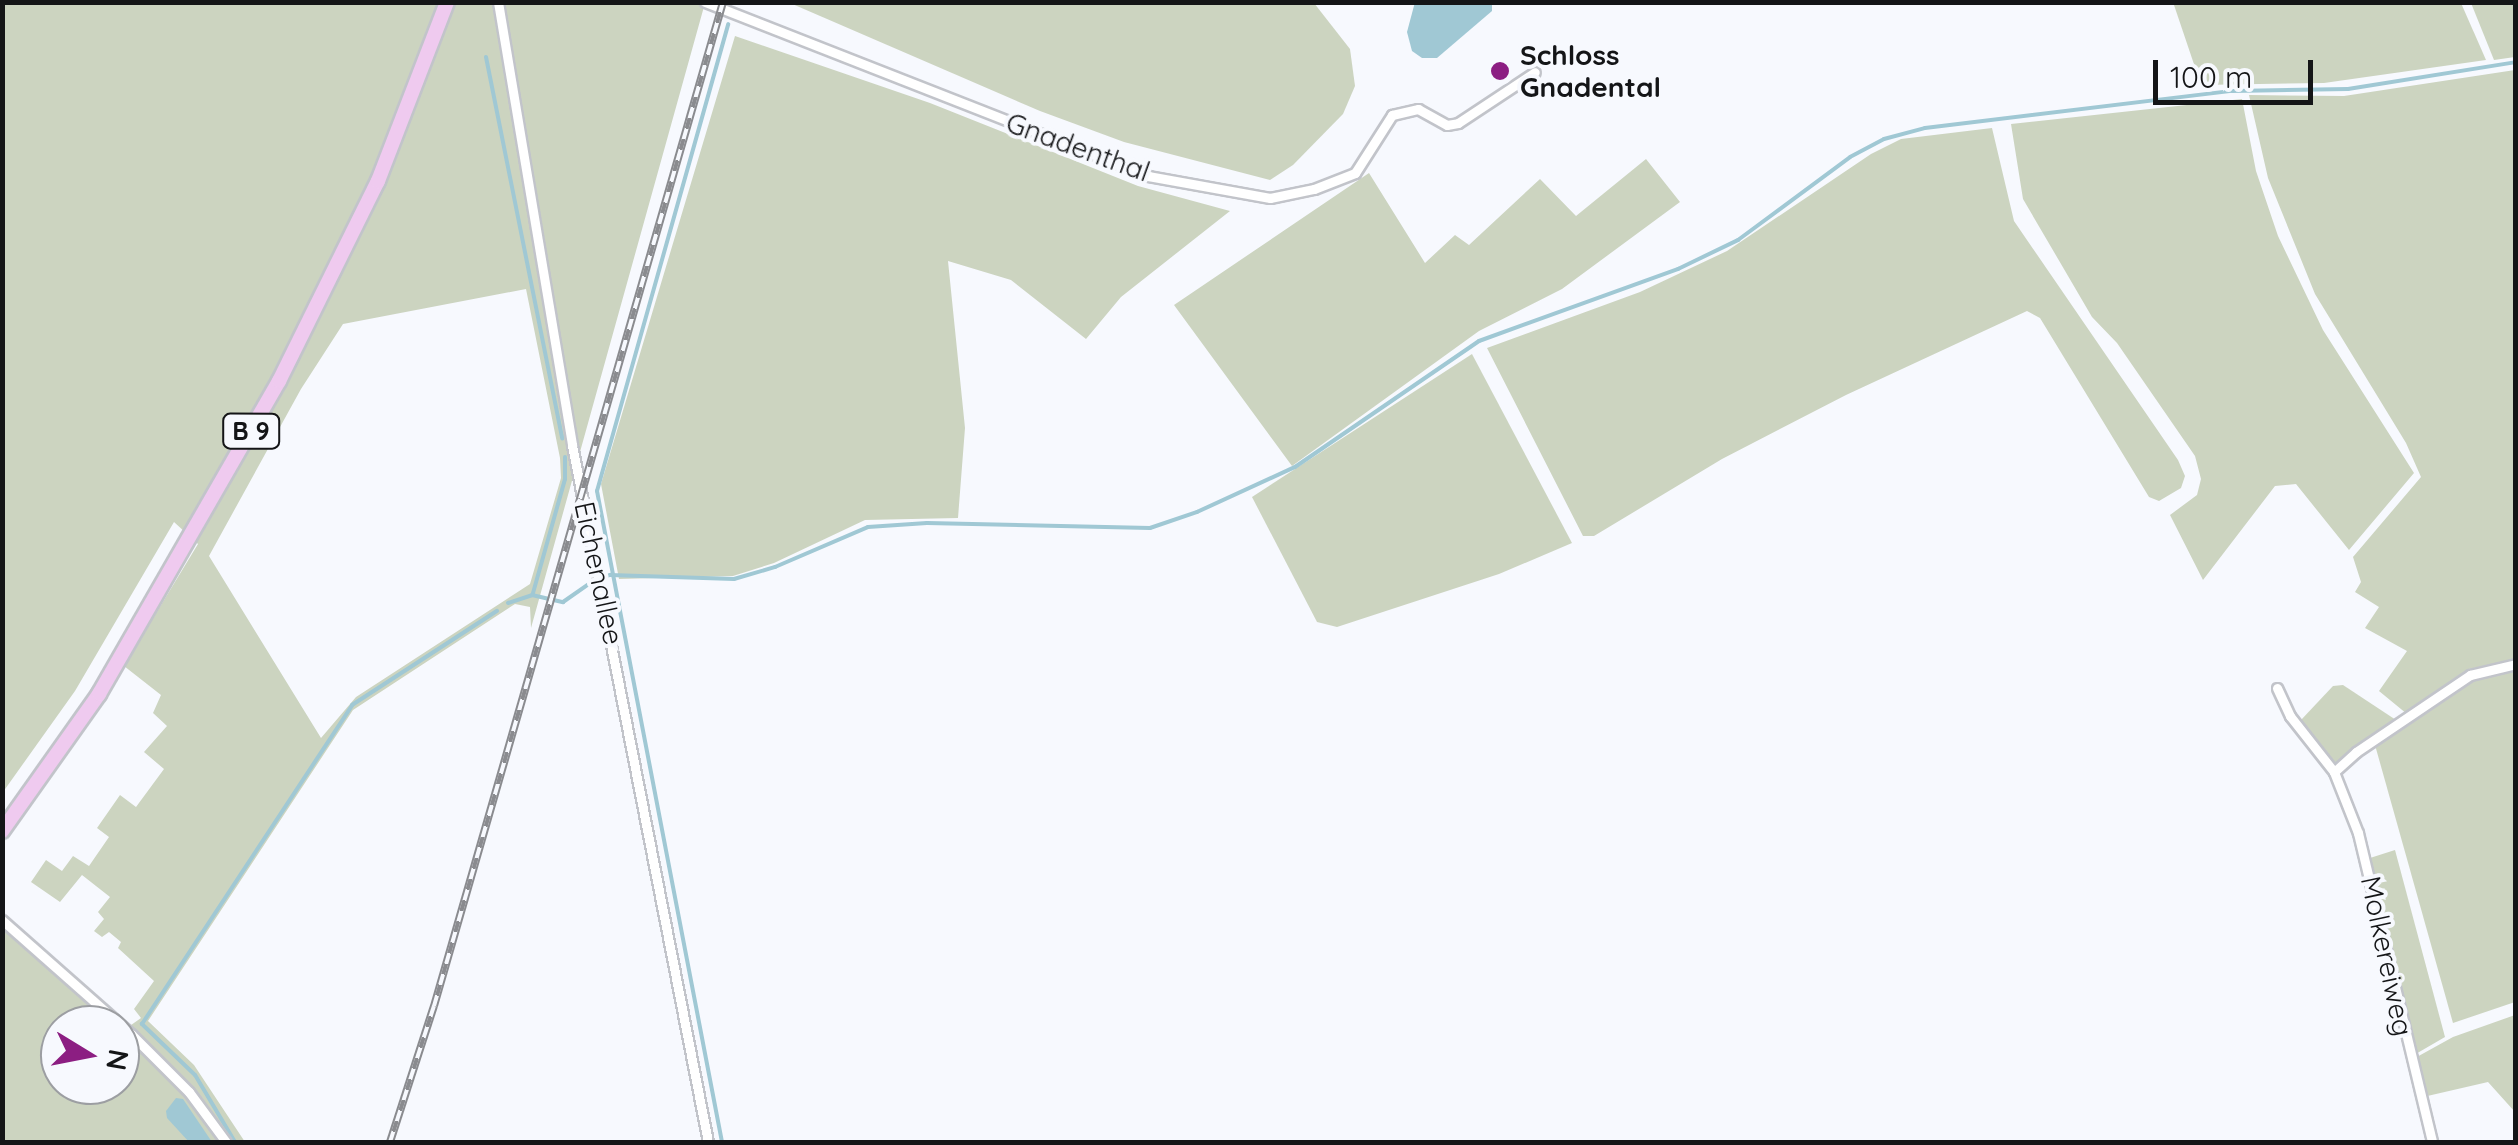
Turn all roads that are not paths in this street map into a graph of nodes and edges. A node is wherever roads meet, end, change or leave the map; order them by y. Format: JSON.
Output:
{"nodes":[{"id":1,"x":447,"y":2,"type":"edge"},
{"id":2,"x":498,"y":2,"type":"edge"},
{"id":3,"x":705,"y":2,"type":"edge"},
{"id":4,"x":1535,"y":72,"type":"dead end"},
{"id":5,"x":2516,"y":664,"type":"edge"},
{"id":6,"x":2277,"y":688,"type":"dead end"},
{"id":7,"x":2334,"y":772,"type":"junction"},
{"id":8,"x":2,"y":832,"type":"edge"},
{"id":9,"x":2,"y":920,"type":"edge"},
{"id":10,"x":226,"y":1142,"type":"edge"},
{"id":11,"x":708,"y":1142,"type":"edge"},
{"id":12,"x":2432,"y":1142,"type":"edge"}],
"edges":[{"from":1,"to":8,"type":"main road","number":"B 9"},
{"from":2,"to":11,"type":"street","name":"Eichenallee"},
{"from":3,"to":4,"type":"street","name":"Gnadenthal"},
{"from":5,"to":7,"type":"street"},
{"from":6,"to":7,"type":"street","name":"Molkereiweg"},
{"from":7,"to":12,"type":"street","name":"Molkereiweg"},
{"from":9,"to":10,"type":"street"}]}
